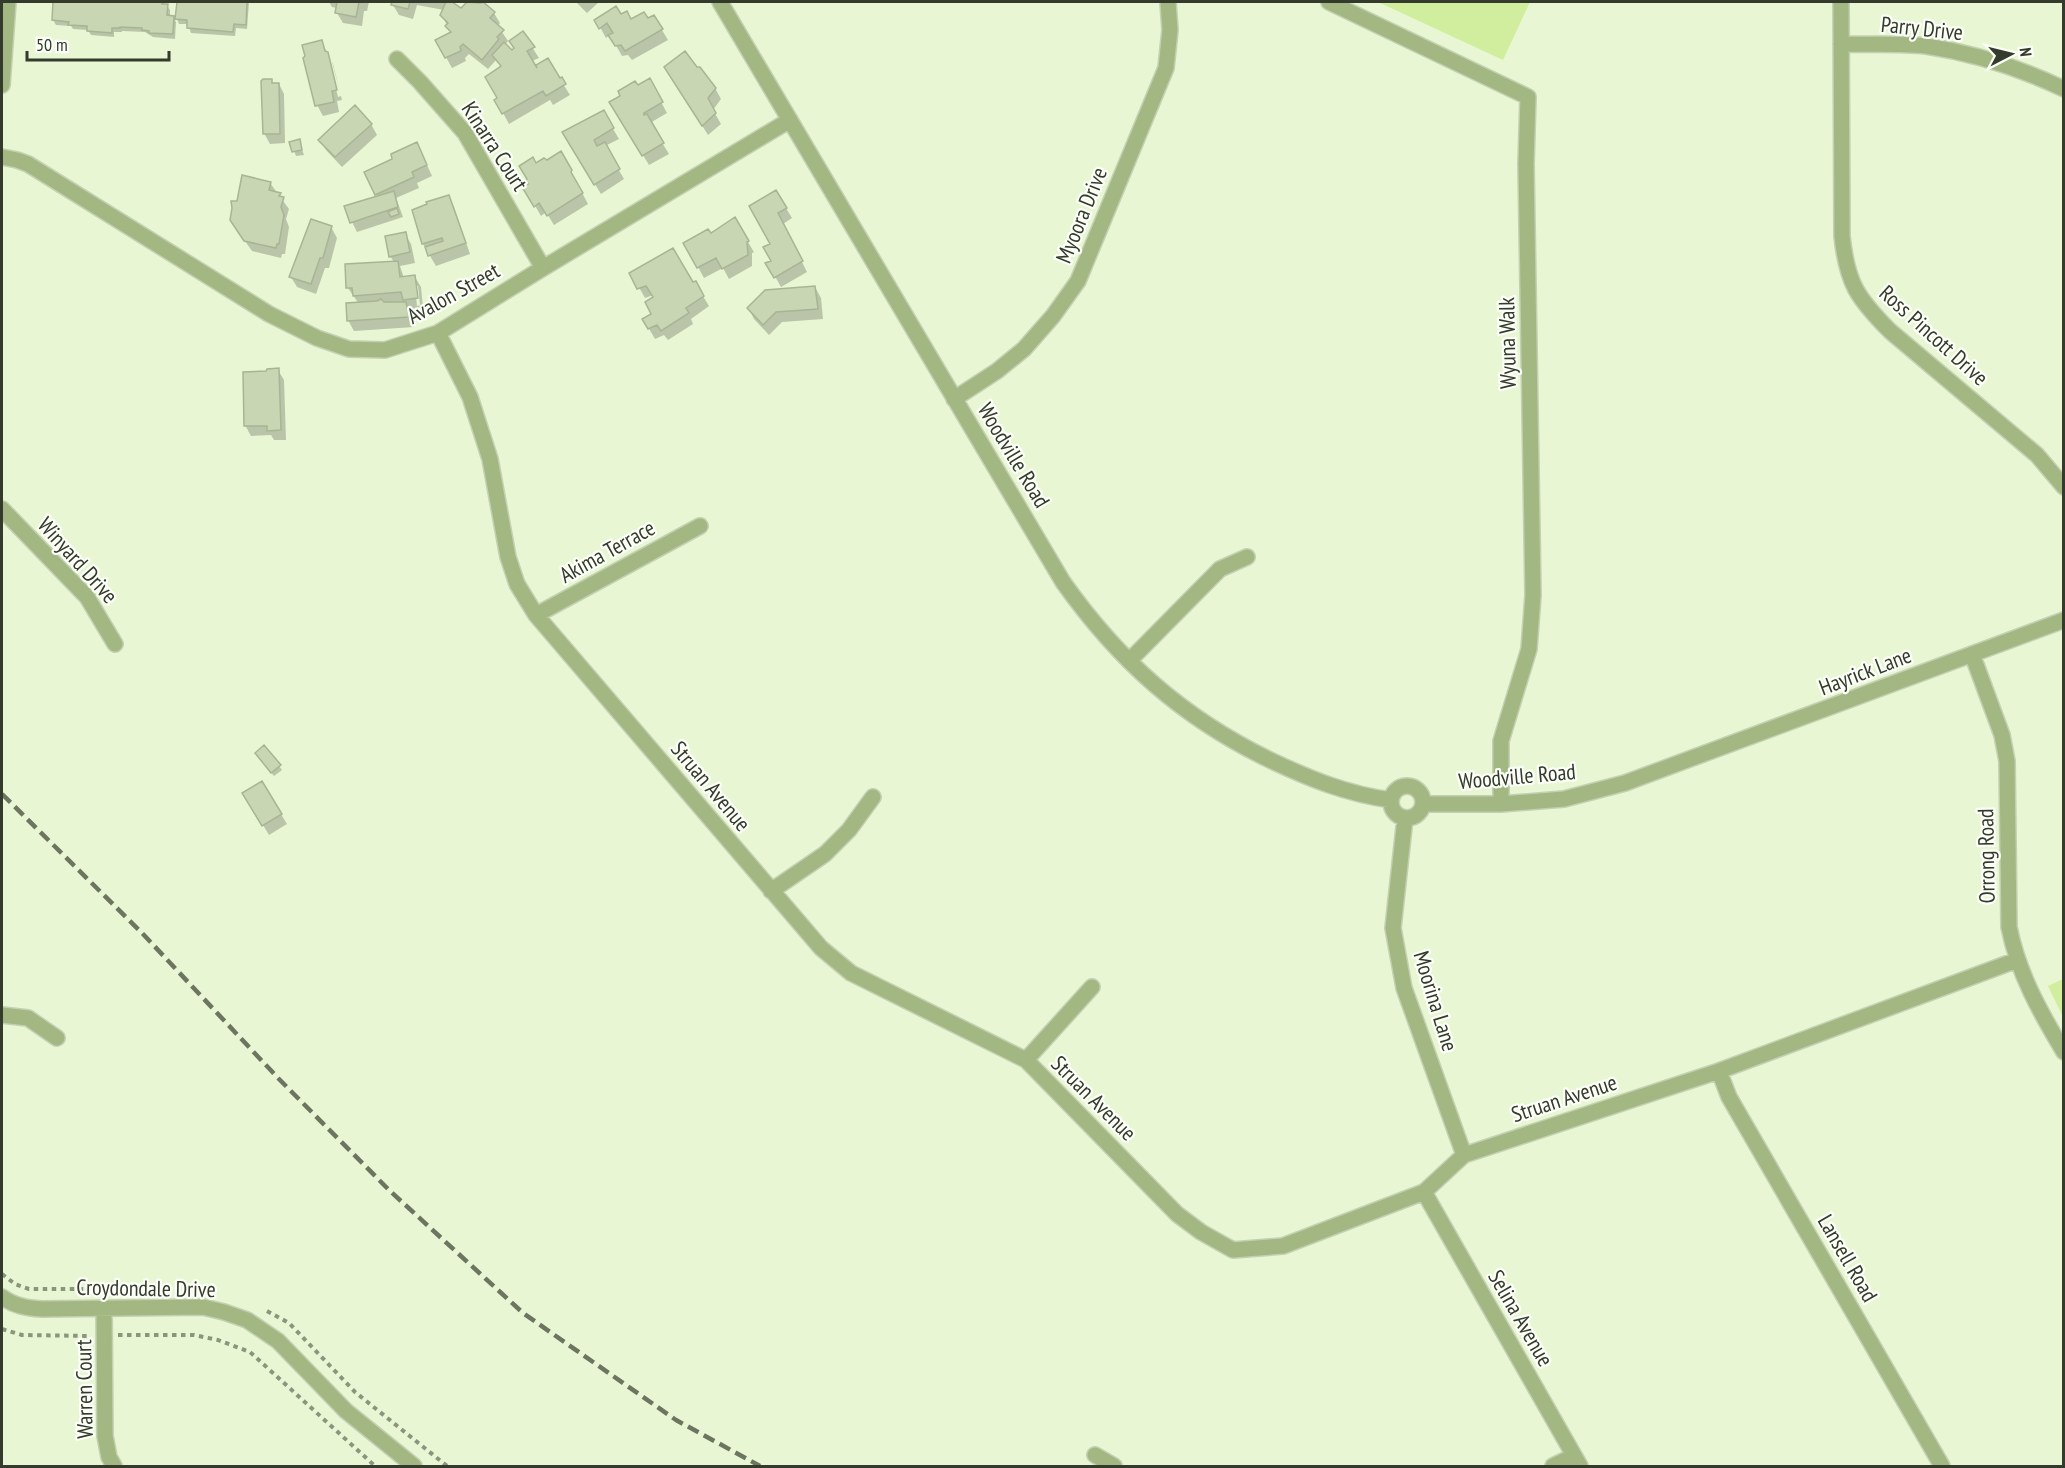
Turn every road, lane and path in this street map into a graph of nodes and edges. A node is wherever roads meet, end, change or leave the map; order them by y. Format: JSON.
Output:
{"nodes":[{"id":1,"x":8,"y":2,"type":"edge"},
{"id":2,"x":720,"y":2,"type":"edge"},
{"id":3,"x":1167,"y":2,"type":"edge"},
{"id":4,"x":1329,"y":2,"type":"edge"},
{"id":5,"x":1841,"y":2,"type":"edge"},
{"id":6,"x":1841,"y":44,"type":"junction"},
{"id":7,"x":397,"y":59,"type":"dead end"},
{"id":8,"x":2,"y":86,"type":"edge"},
{"id":9,"x":2064,"y":89,"type":"edge"},
{"id":10,"x":790,"y":120,"type":"junction"},
{"id":11,"x":2,"y":157,"type":"edge"},
{"id":12,"x":543,"y":267,"type":"junction"},
{"id":13,"x":438,"y":333,"type":"junction"},
{"id":14,"x":954,"y":399,"type":"junction"},
{"id":15,"x":2064,"y":487,"type":"edge"},
{"id":16,"x":2,"y":510,"type":"edge"},
{"id":17,"x":700,"y":526,"type":"dead end"},
{"id":18,"x":1247,"y":557,"type":"dead end"},
{"id":19,"x":536,"y":615,"type":"junction"},
{"id":20,"x":2064,"y":620,"type":"edge"},
{"id":21,"x":115,"y":644,"type":"dead end"},
{"id":22,"x":1972,"y":654,"type":"junction"},
{"id":23,"x":1129,"y":661,"type":"junction"},
{"id":24,"x":1683,"y":763,"type":"joint"},
{"id":25,"x":873,"y":797,"type":"dead end"},
{"id":26,"x":1391,"y":800,"type":"junction"},
{"id":27,"x":1423,"y":804,"type":"junction"},
{"id":28,"x":1501,"y":804,"type":"junction"},
{"id":29,"x":1405,"y":818,"type":"junction"},
{"id":30,"x":771,"y":891,"type":"junction"},
{"id":31,"x":2017,"y":960,"type":"junction"},
{"id":32,"x":1092,"y":987,"type":"dead end"},
{"id":33,"x":2,"y":1015,"type":"edge"},
{"id":34,"x":57,"y":1038,"type":"dead end"},
{"id":35,"x":2064,"y":1052,"type":"edge"},
{"id":36,"x":1026,"y":1060,"type":"junction"},
{"id":37,"x":1719,"y":1071,"type":"junction"},
{"id":38,"x":1464,"y":1155,"type":"junction"},
{"id":39,"x":1424,"y":1192,"type":"junction"},
{"id":40,"x":2,"y":1297,"type":"edge"},
{"id":41,"x":104,"y":1309,"type":"junction"},
{"id":42,"x":2,"y":1329,"type":"edge"},
{"id":43,"x":105,"y":1335,"type":"junction"},
{"id":44,"x":1095,"y":1455,"type":"dead end"},
{"id":45,"x":1577,"y":1461,"type":"edge"},
{"id":46,"x":412,"y":1466,"type":"edge"},
{"id":47,"x":114,"y":1467,"type":"edge"},
{"id":48,"x":375,"y":1467,"type":"edge"},
{"id":49,"x":1114,"y":1467,"type":"edge"},
{"id":50,"x":1553,"y":1467,"type":"edge"},
{"id":51,"x":1942,"y":1467,"type":"edge"}],
"edges":[{"from":1,"to":8,"type":"street"},
{"from":2,"to":10,"type":"street","name":"Woodville Road"},
{"from":3,"to":14,"type":"street","name":"Myoora Drive"},
{"from":4,"to":28,"type":"street","name":"Wyuna Walk"},
{"from":5,"to":6,"type":"street","name":"Ross Pincott Drive"},
{"from":6,"to":9,"type":"street","name":"Parry Drive"},
{"from":6,"to":15,"type":"street","name":"Ross Pincott Drive"},
{"from":7,"to":12,"type":"street","name":"Kinarra Court"},
{"from":10,"to":12,"type":"street","name":"Avalon Street"},
{"from":10,"to":14,"type":"street","name":"Woodville Road"},
{"from":11,"to":13,"type":"street","name":"Avalon Street"},
{"from":12,"to":13,"type":"street","name":"Avalon Street"},
{"from":13,"to":19,"type":"street","name":"Struan Avenue"},
{"from":14,"to":23,"type":"street","name":"Woodville Road"},
{"from":16,"to":21,"type":"street","name":"Winyard Drive"},
{"from":17,"to":19,"type":"street","name":"Akima Terrace"},
{"from":18,"to":23,"type":"street"},
{"from":19,"to":30,"type":"street","name":"Struan Avenue"},
{"from":20,"to":22,"type":"street","name":"Hayrick Lane"},
{"from":22,"to":24,"type":"street","name":"Hayrick Lane"},
{"from":22,"to":31,"type":"street","name":"Orrong Road"},
{"from":23,"to":26,"type":"street","name":"Woodville Road"},
{"from":24,"to":28,"type":"street","name":"Woodville Road"},
{"from":25,"to":30,"type":"street"},
{"from":26,"to":27,"type":"street"},
{"from":26,"to":29,"type":"street"},
{"from":27,"to":28,"type":"street","name":"Woodville Road"},
{"from":27,"to":29,"type":"street"},
{"from":29,"to":38,"type":"street","name":"Moorina Lane"},
{"from":30,"to":36,"type":"street","name":"Struan Avenue"},
{"from":31,"to":35,"type":"street","name":"Orrong Road"},
{"from":31,"to":37,"type":"street","name":"Struan Avenue"},
{"from":32,"to":36,"type":"street"},
{"from":33,"to":34,"type":"street"},
{"from":36,"to":39,"type":"street","name":"Struan Avenue"},
{"from":37,"to":38,"type":"street","name":"Struan Avenue"},
{"from":37,"to":51,"type":"street","name":"Lansell Road"},
{"from":38,"to":39,"type":"street","name":"Struan Avenue"},
{"from":39,"to":45,"type":"street","name":"Selina Avenue"},
{"from":40,"to":41,"type":"street","name":"Croydondale Drive"},
{"from":41,"to":43,"type":"street","name":"Warren Court"},
{"from":41,"to":46,"type":"street","name":"Croydondale Drive"},
{"from":42,"to":43,"type":"path"},
{"from":43,"to":47,"type":"street","name":"Warren Court"},
{"from":43,"to":48,"type":"path"},
{"from":44,"to":49,"type":"street"},
{"from":45,"to":50,"type":"street"}]}
